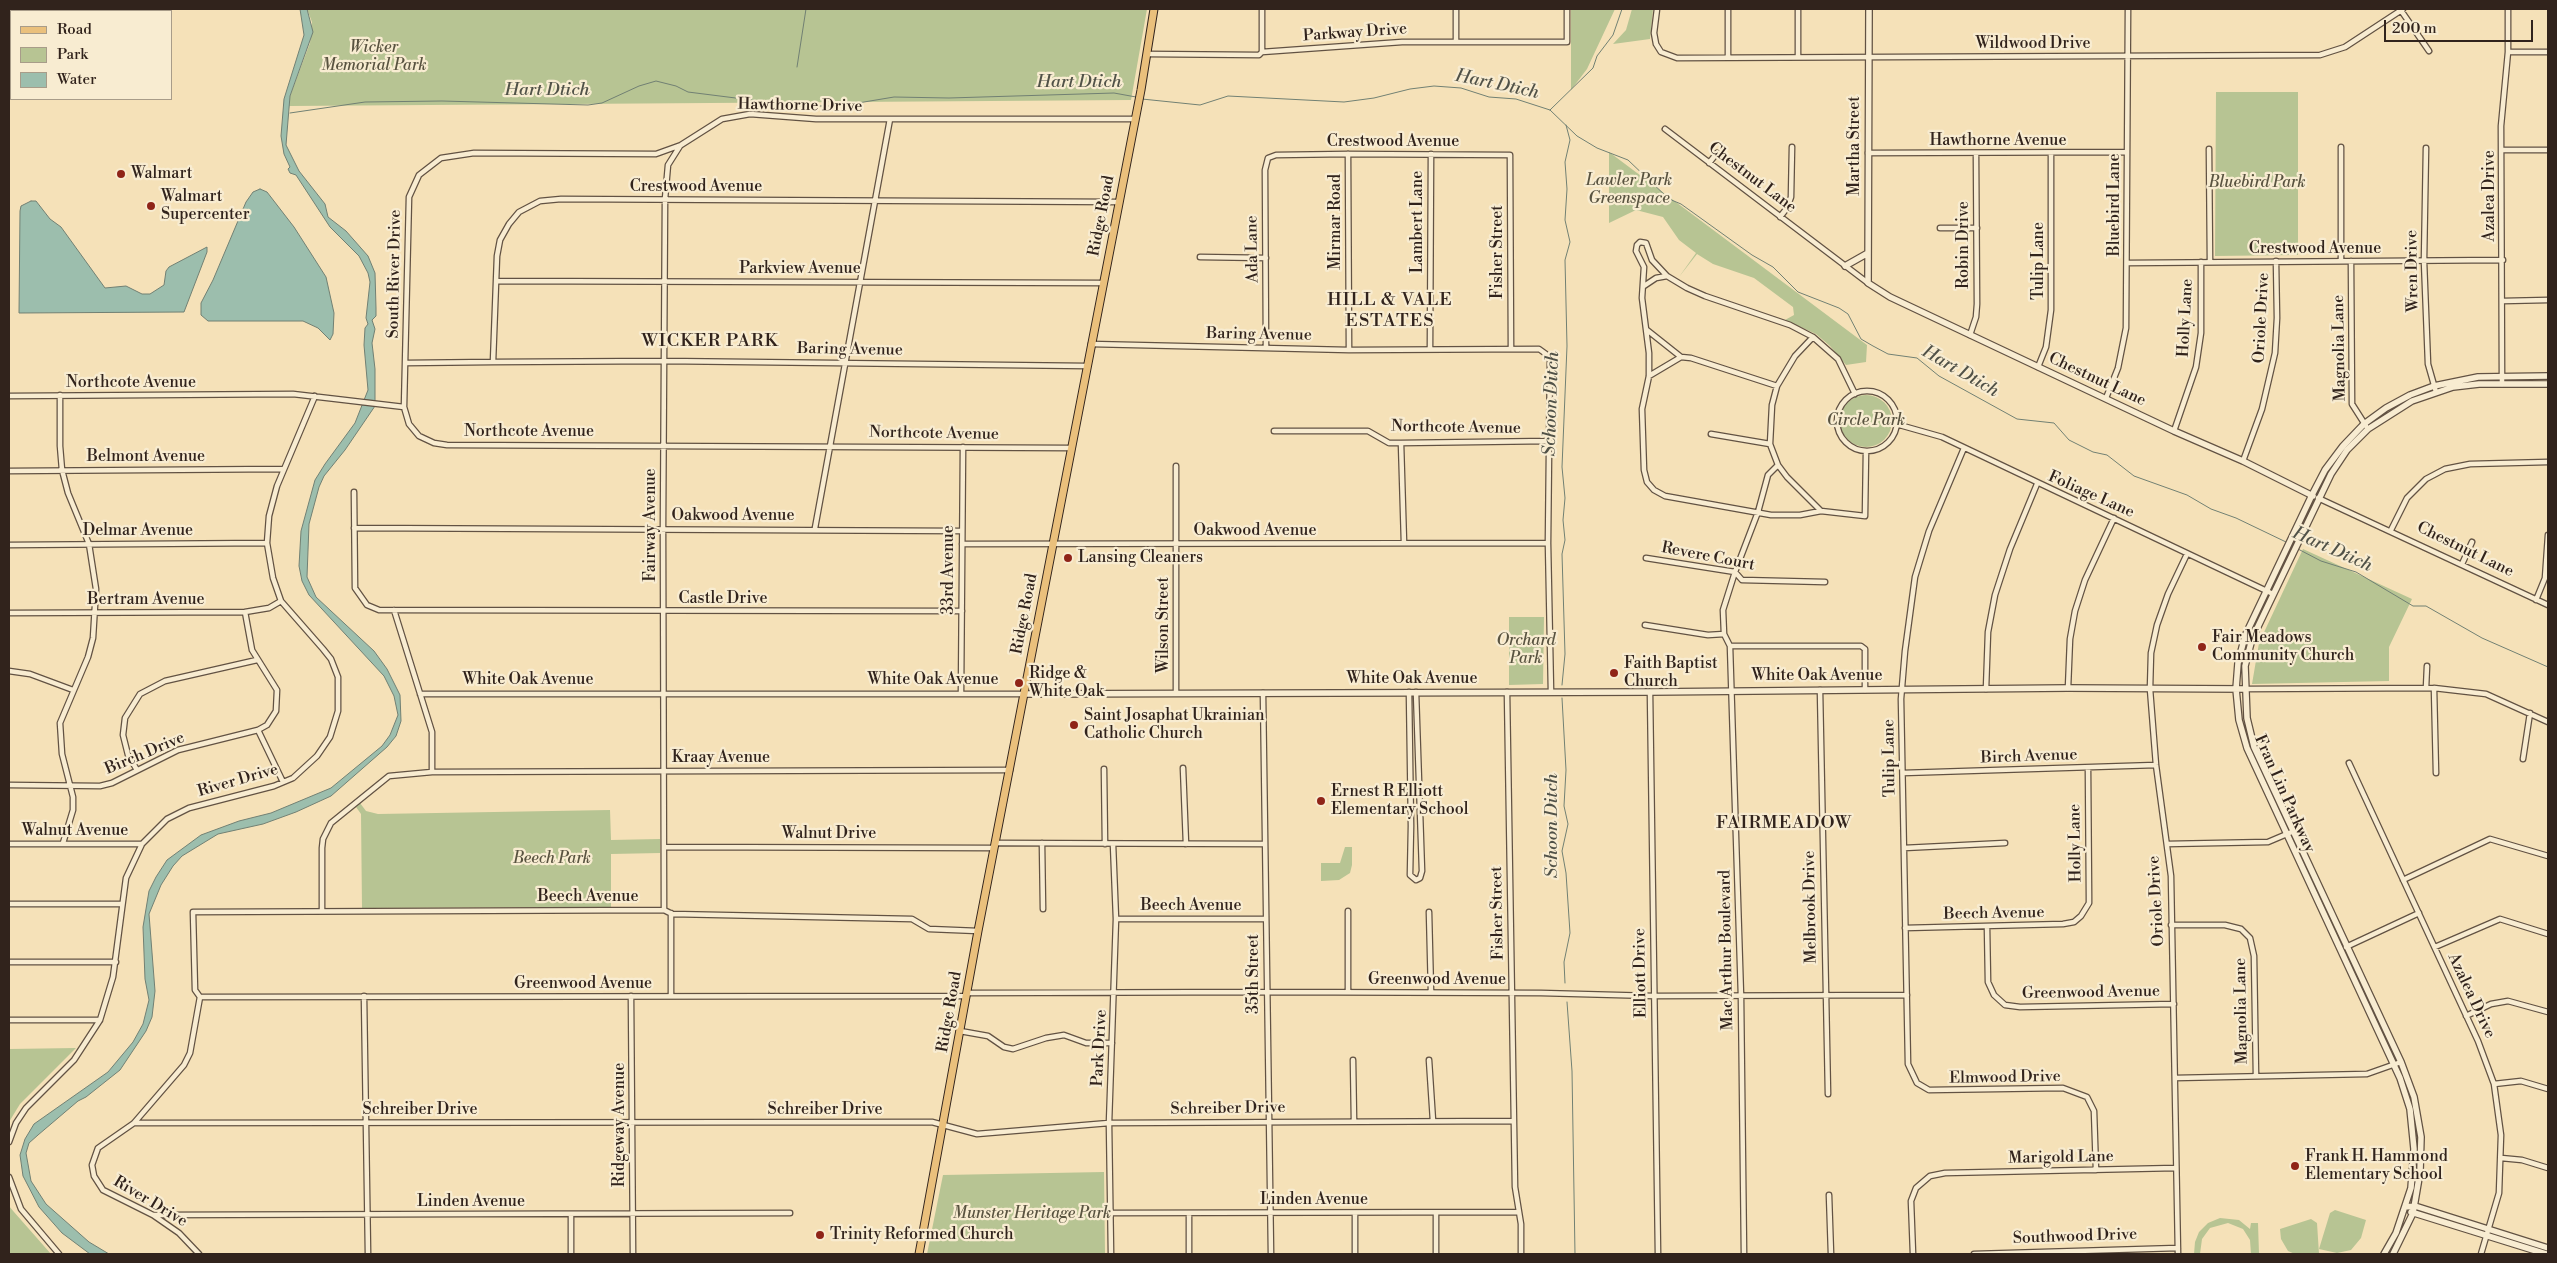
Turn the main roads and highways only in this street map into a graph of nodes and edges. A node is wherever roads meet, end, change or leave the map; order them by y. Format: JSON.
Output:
{"nodes":[{"id":1,"x":1154,"y":9,"type":"edge"},
{"id":2,"x":919,"y":1254,"type":"edge"}],
"edges":[{"from":1,"to":2,"type":"main road","name":"Ridge Road"}]}
